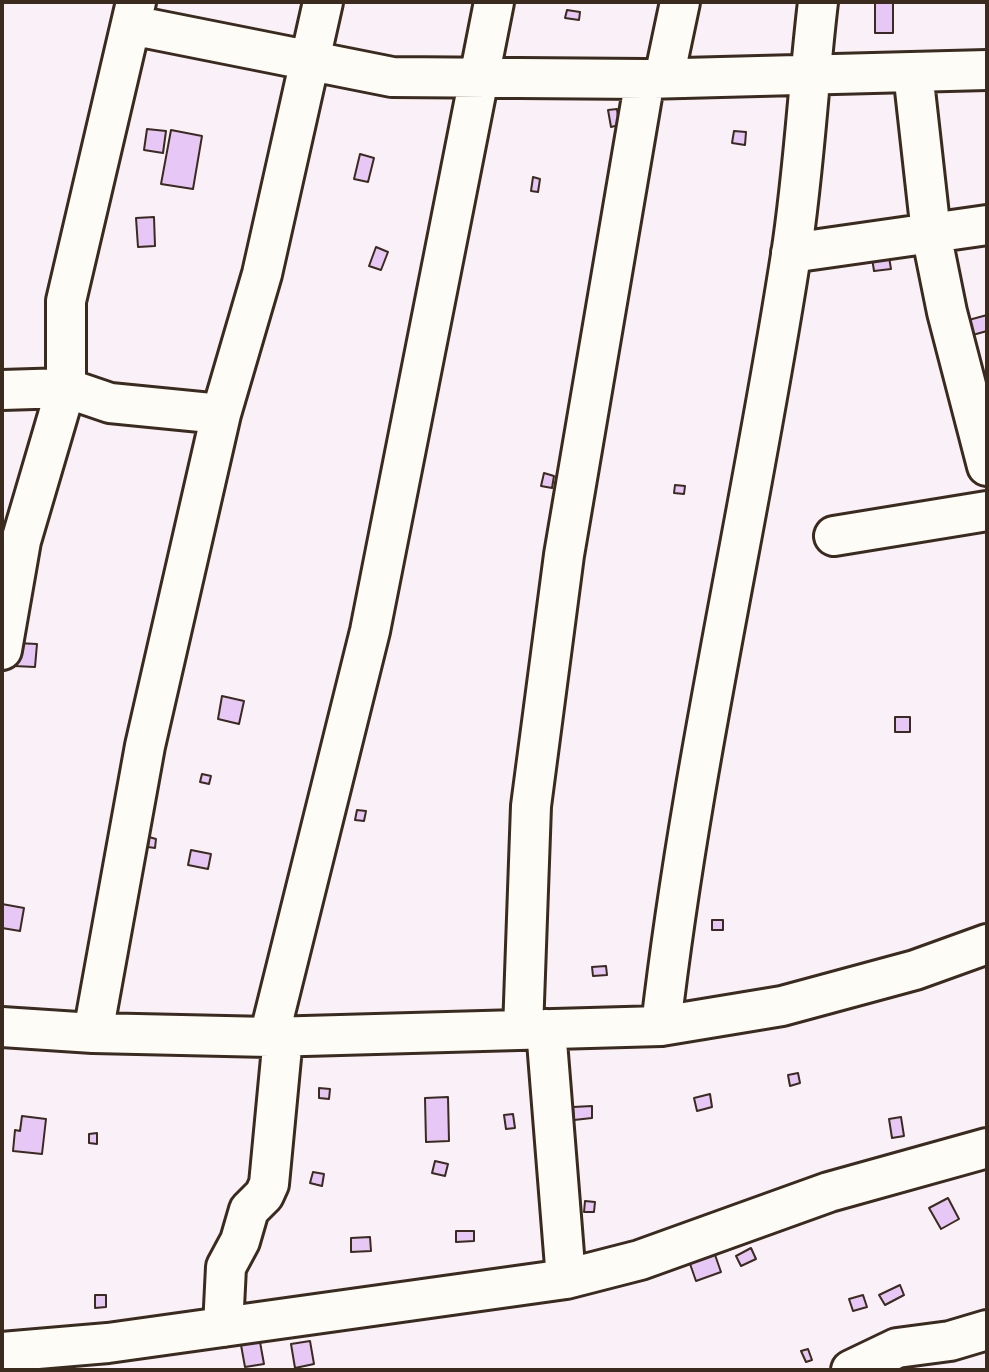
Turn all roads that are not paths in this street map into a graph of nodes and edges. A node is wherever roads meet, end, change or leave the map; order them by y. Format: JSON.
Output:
{"nodes":[{"id":1,"x":323,"y":2,"type":"edge"},
{"id":2,"x":494,"y":2,"type":"edge"},
{"id":3,"x":680,"y":2,"type":"edge"},
{"id":4,"x":818,"y":2,"type":"edge"},
{"id":5,"x":133,"y":14,"type":"edge"},
{"id":6,"x":309,"y":59,"type":"junction"},
{"id":7,"x":987,"y":70,"type":"edge"},
{"id":8,"x":913,"y":72,"type":"junction"},
{"id":9,"x":809,"y":75,"type":"junction"},
{"id":10,"x":477,"y":78,"type":"junction"},
{"id":11,"x":654,"y":78,"type":"junction"},
{"id":12,"x":987,"y":225,"type":"edge"},
{"id":13,"x":931,"y":233,"type":"junction"},
{"id":14,"x":791,"y":253,"type":"junction"},
{"id":15,"x":66,"y":388,"type":"junction"},
{"id":16,"x":2,"y":390,"type":"edge"},
{"id":17,"x":221,"y":414,"type":"junction"},
{"id":18,"x":987,"y":466,"type":"edge"},
{"id":19,"x":987,"y":511,"type":"edge"},
{"id":20,"x":834,"y":536,"type":"dead end"},
{"id":21,"x":12,"y":541,"type":"edge"},
{"id":22,"x":2,"y":650,"type":"edge"},
{"id":23,"x":987,"y":944,"type":"edge"},
{"id":24,"x":661,"y":1026,"type":"junction"},
{"id":25,"x":2,"y":1027,"type":"edge"},
{"id":26,"x":534,"y":1030,"type":"junction"},
{"id":27,"x":93,"y":1033,"type":"junction"},
{"id":28,"x":276,"y":1037,"type":"junction"},
{"id":29,"x":987,"y":1148,"type":"edge"},
{"id":30,"x":566,"y":1279,"type":"junction"},
{"id":31,"x":223,"y":1327,"type":"junction"},
{"id":32,"x":987,"y":1330,"type":"edge"},
{"id":33,"x":2,"y":1352,"type":"edge"},
{"id":34,"x":851,"y":1370,"type":"edge"}],
"edges":[{"from":1,"to":6,"type":"street"},
{"from":2,"to":10,"type":"street"},
{"from":3,"to":11,"type":"street"},
{"from":4,"to":9,"type":"street"},
{"from":5,"to":6,"type":"street"},
{"from":5,"to":15,"type":"street"},
{"from":6,"to":10,"type":"street"},
{"from":6,"to":17,"type":"street"},
{"from":7,"to":8,"type":"street"},
{"from":8,"to":9,"type":"street"},
{"from":8,"to":13,"type":"street"},
{"from":9,"to":11,"type":"street"},
{"from":9,"to":14,"type":"street"},
{"from":10,"to":11,"type":"street"},
{"from":10,"to":28,"type":"street"},
{"from":11,"to":26,"type":"street"},
{"from":12,"to":13,"type":"street"},
{"from":13,"to":14,"type":"street"},
{"from":13,"to":18,"type":"street"},
{"from":14,"to":24,"type":"street"},
{"from":15,"to":16,"type":"street"},
{"from":15,"to":17,"type":"street"},
{"from":15,"to":21,"type":"street"},
{"from":17,"to":27,"type":"street"},
{"from":19,"to":20,"type":"street"},
{"from":21,"to":22,"type":"street"},
{"from":23,"to":24,"type":"street"},
{"from":24,"to":26,"type":"street"},
{"from":25,"to":27,"type":"street"},
{"from":26,"to":28,"type":"street"},
{"from":26,"to":30,"type":"street"},
{"from":27,"to":28,"type":"street"},
{"from":28,"to":31,"type":"street"},
{"from":29,"to":30,"type":"street"},
{"from":30,"to":31,"type":"street"},
{"from":31,"to":33,"type":"street"},
{"from":32,"to":34,"type":"street"}]}
